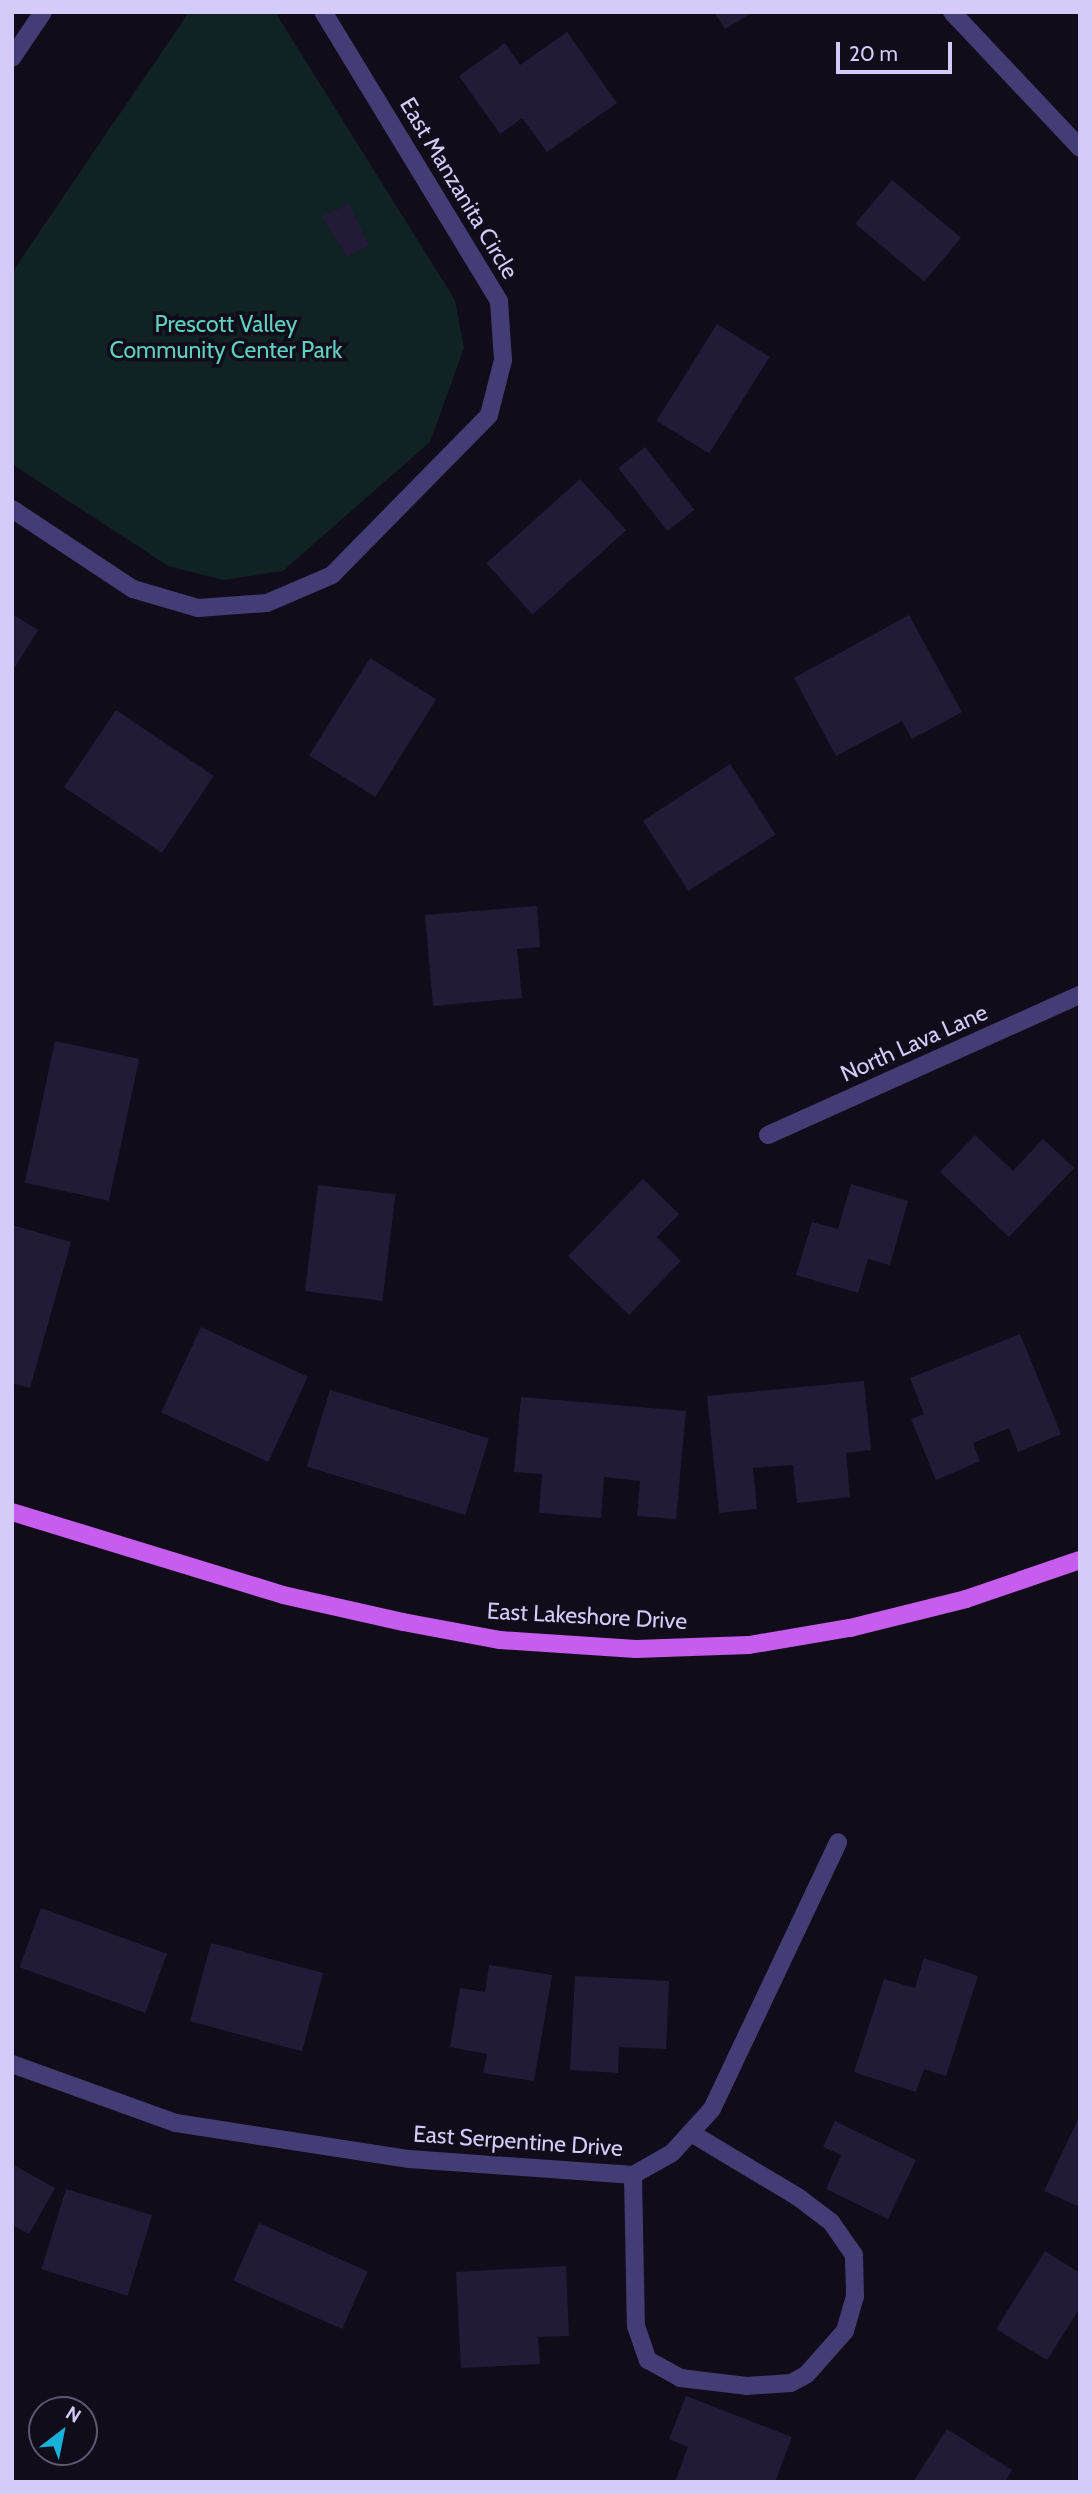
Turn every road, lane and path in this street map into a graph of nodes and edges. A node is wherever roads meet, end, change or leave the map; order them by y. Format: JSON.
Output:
{"nodes":[{"id":1,"x":43,"y":12,"type":"edge"},
{"id":2,"x":323,"y":12,"type":"edge"},
{"id":3,"x":952,"y":12,"type":"edge"},
{"id":4,"x":12,"y":58,"type":"edge"},
{"id":5,"x":1080,"y":148,"type":"edge"},
{"id":6,"x":12,"y":509,"type":"edge"},
{"id":7,"x":1080,"y":995,"type":"edge"},
{"id":8,"x":768,"y":1135,"type":"dead end"},
{"id":9,"x":12,"y":1512,"type":"edge"},
{"id":10,"x":1080,"y":1560,"type":"edge"},
{"id":11,"x":838,"y":1842,"type":"dead end"},
{"id":12,"x":12,"y":2064,"type":"edge"},
{"id":13,"x":691,"y":2133,"type":"junction"},
{"id":14,"x":633,"y":2175,"type":"junction"}],
"edges":[{"from":1,"to":4,"type":"street"},
{"from":2,"to":6,"type":"street","name":"East Manzanita Circle"},
{"from":3,"to":5,"type":"street"},
{"from":7,"to":8,"type":"street","name":"North Lava Lane"},
{"from":9,"to":10,"type":"main road","name":"East Lakeshore Drive"},
{"from":11,"to":13,"type":"street","name":"East Serpentine Drive"},
{"from":12,"to":14,"type":"street","name":"East Serpentine Drive"},
{"from":13,"to":14,"type":"street","name":"East Serpentine Drive"},
{"from":13,"to":14,"type":"street"}]}
